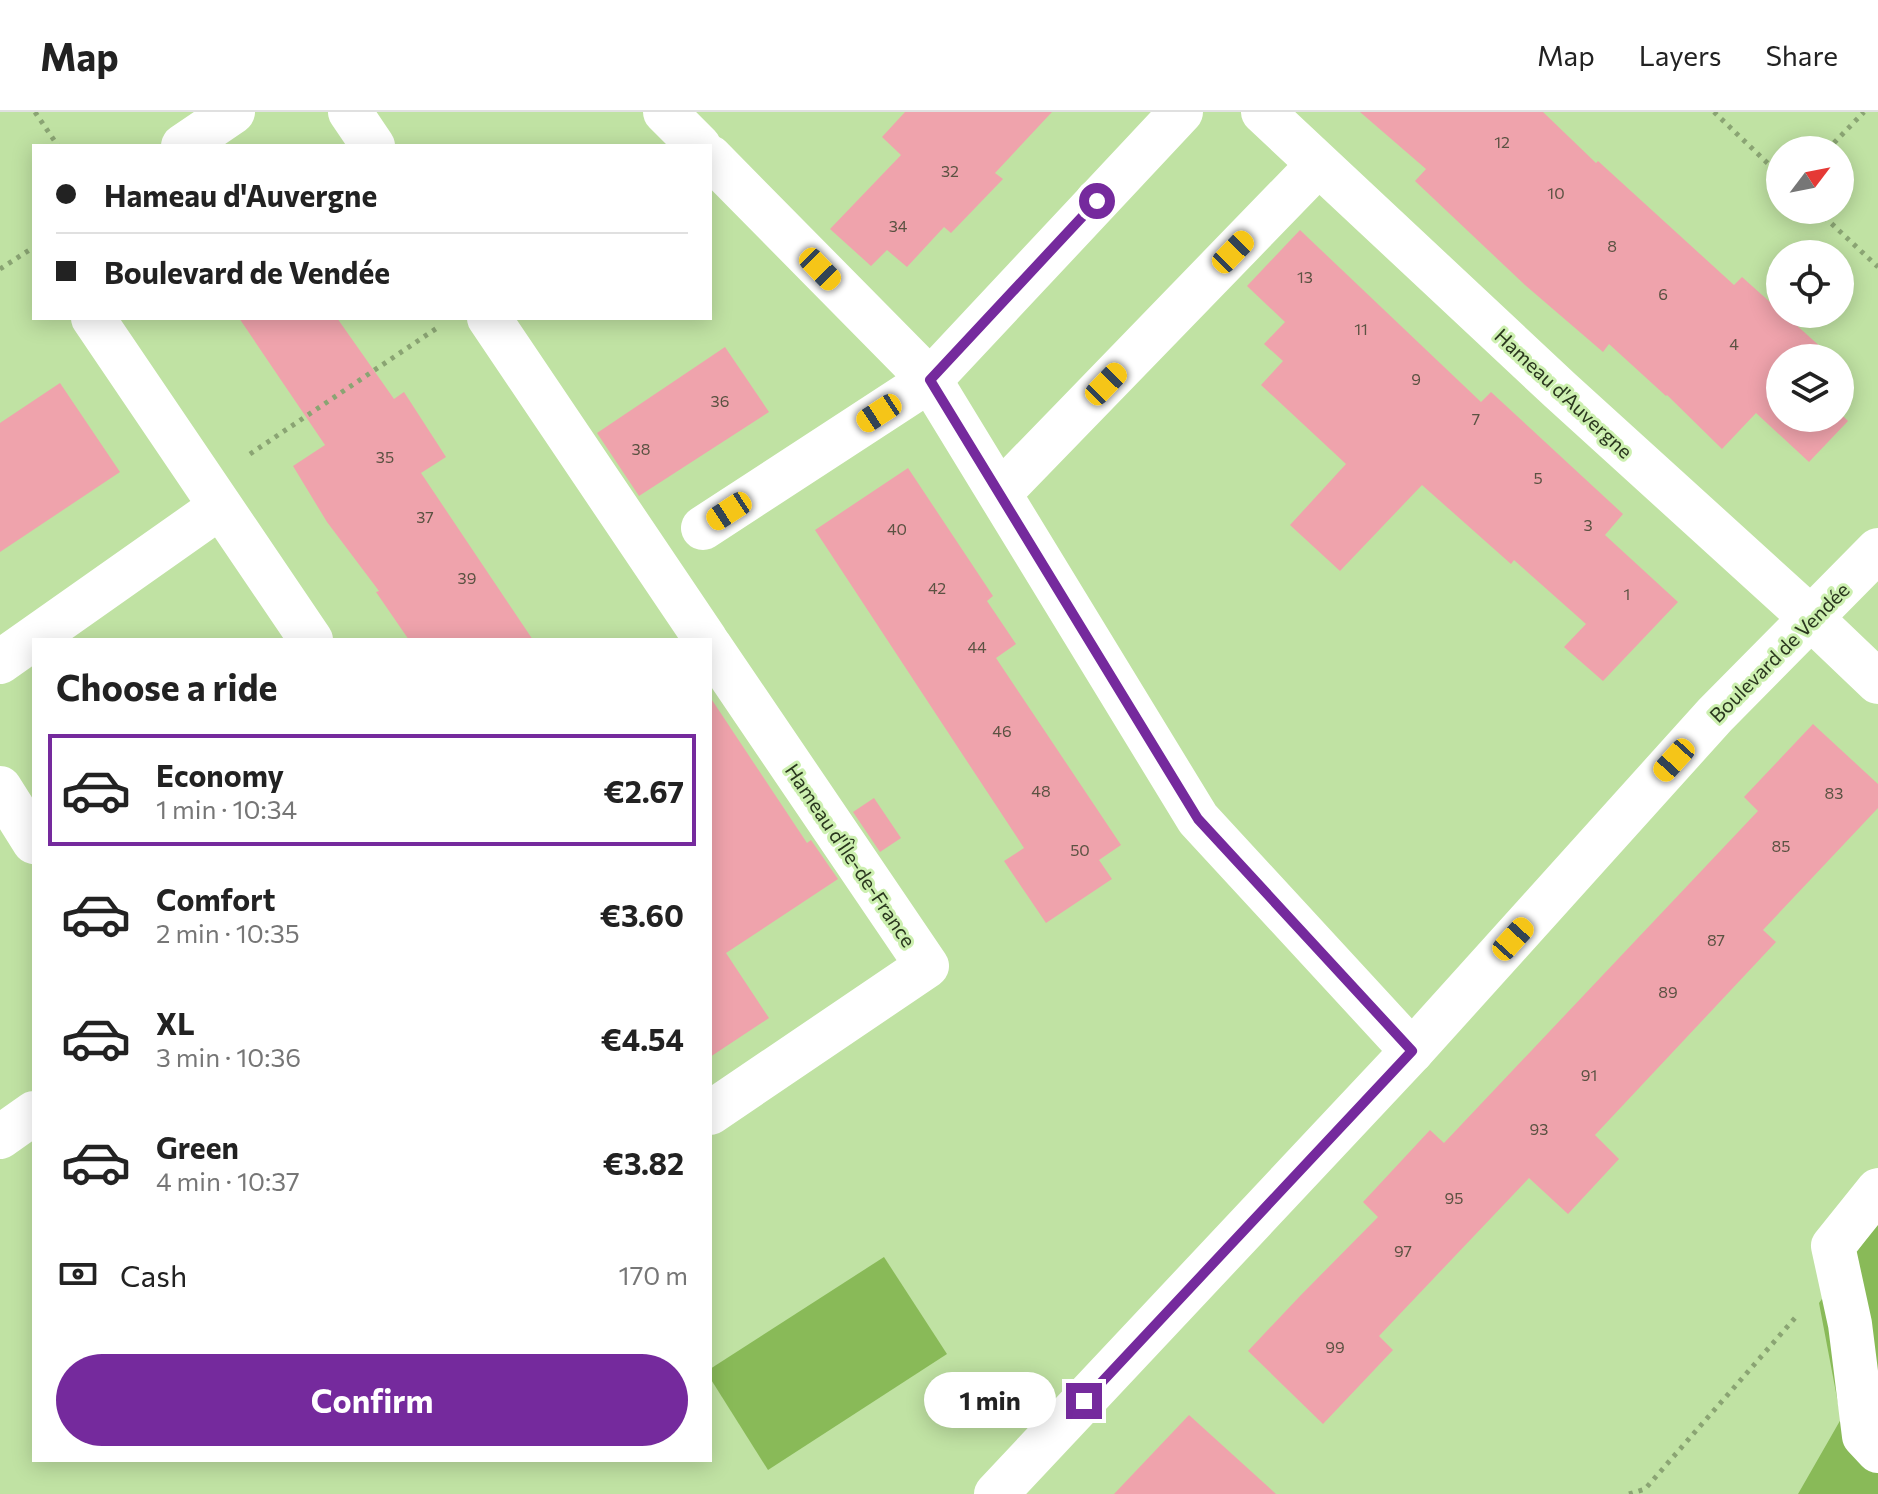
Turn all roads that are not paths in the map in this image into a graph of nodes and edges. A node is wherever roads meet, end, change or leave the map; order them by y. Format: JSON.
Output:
{"nodes":[{"id":1,"x":233,"y":112,"type":"edge"},
{"id":2,"x":350,"y":112,"type":"edge"},
{"id":3,"x":665,"y":112,"type":"edge"},
{"id":4,"x":1181,"y":112,"type":"edge"},
{"id":5,"x":1263,"y":112,"type":"edge"},
{"id":6,"x":186,"y":144,"type":"edge"},
{"id":7,"x":372,"y":144,"type":"edge"},
{"id":8,"x":697,"y":144,"type":"edge"},
{"id":9,"x":712,"y":159,"type":"edge"},
{"id":10,"x":1318,"y":165,"type":"junction"},
{"id":11,"x":94,"y":320,"type":"edge"},
{"id":12,"x":490,"y":320,"type":"edge"},
{"id":13,"x":930,"y":380,"type":"junction"},
{"id":14,"x":1000,"y":493,"type":"junction"},
{"id":15,"x":213,"y":496,"type":"junction"},
{"id":16,"x":703,"y":528,"type":"dead end"},
{"id":17,"x":1878,"y":550,"type":"edge"},
{"id":18,"x":1812,"y":619,"type":"junction"},
{"id":19,"x":310,"y":638,"type":"edge"},
{"id":20,"x":705,"y":638,"type":"edge"},
{"id":21,"x":712,"y":649,"type":"edge"},
{"id":22,"x":0,"y":662,"type":"edge"},
{"id":23,"x":1878,"y":682,"type":"edge"},
{"id":24,"x":0,"y":788,"type":"edge"},
{"id":25,"x":32,"y":839,"type":"edge"},
{"id":26,"x":1412,"y":1051,"type":"junction"},
{"id":27,"x":712,"y":1112,"type":"edge"},
{"id":28,"x":32,"y":1114,"type":"edge"},
{"id":29,"x":0,"y":1137,"type":"edge"},
{"id":30,"x":1878,"y":1190,"type":"edge"},
{"id":31,"x":1878,"y":1451,"type":"edge"},
{"id":32,"x":996,"y":1494,"type":"edge"}],
"edges":[{"from":1,"to":6,"type":"street"},
{"from":2,"to":7,"type":"street"},
{"from":3,"to":8,"type":"street"},
{"from":4,"to":13,"type":"street"},
{"from":5,"to":10,"type":"street","name":"Hameau d'Auvergne"},
{"from":9,"to":13,"type":"street"},
{"from":10,"to":14,"type":"street"},
{"from":10,"to":18,"type":"street","name":"Hameau d'Auvergne"},
{"from":11,"to":15,"type":"street"},
{"from":12,"to":20,"type":"street"},
{"from":13,"to":14,"type":"street"},
{"from":13,"to":16,"type":"street"},
{"from":14,"to":26,"type":"street"},
{"from":15,"to":19,"type":"street"},
{"from":15,"to":22,"type":"street"},
{"from":17,"to":18,"type":"street","name":"Boulevard de Vendée"},
{"from":18,"to":23,"type":"street","name":"Hameau d'Auvergne"},
{"from":18,"to":26,"type":"street","name":"Boulevard de Vendée"},
{"from":21,"to":27,"type":"street","name":"Hameau d'Île-de-France"},
{"from":24,"to":25,"type":"street"},
{"from":26,"to":32,"type":"street","name":"Boulevard de Vendée"},
{"from":28,"to":29,"type":"street"},
{"from":30,"to":31,"type":"street"}]}
